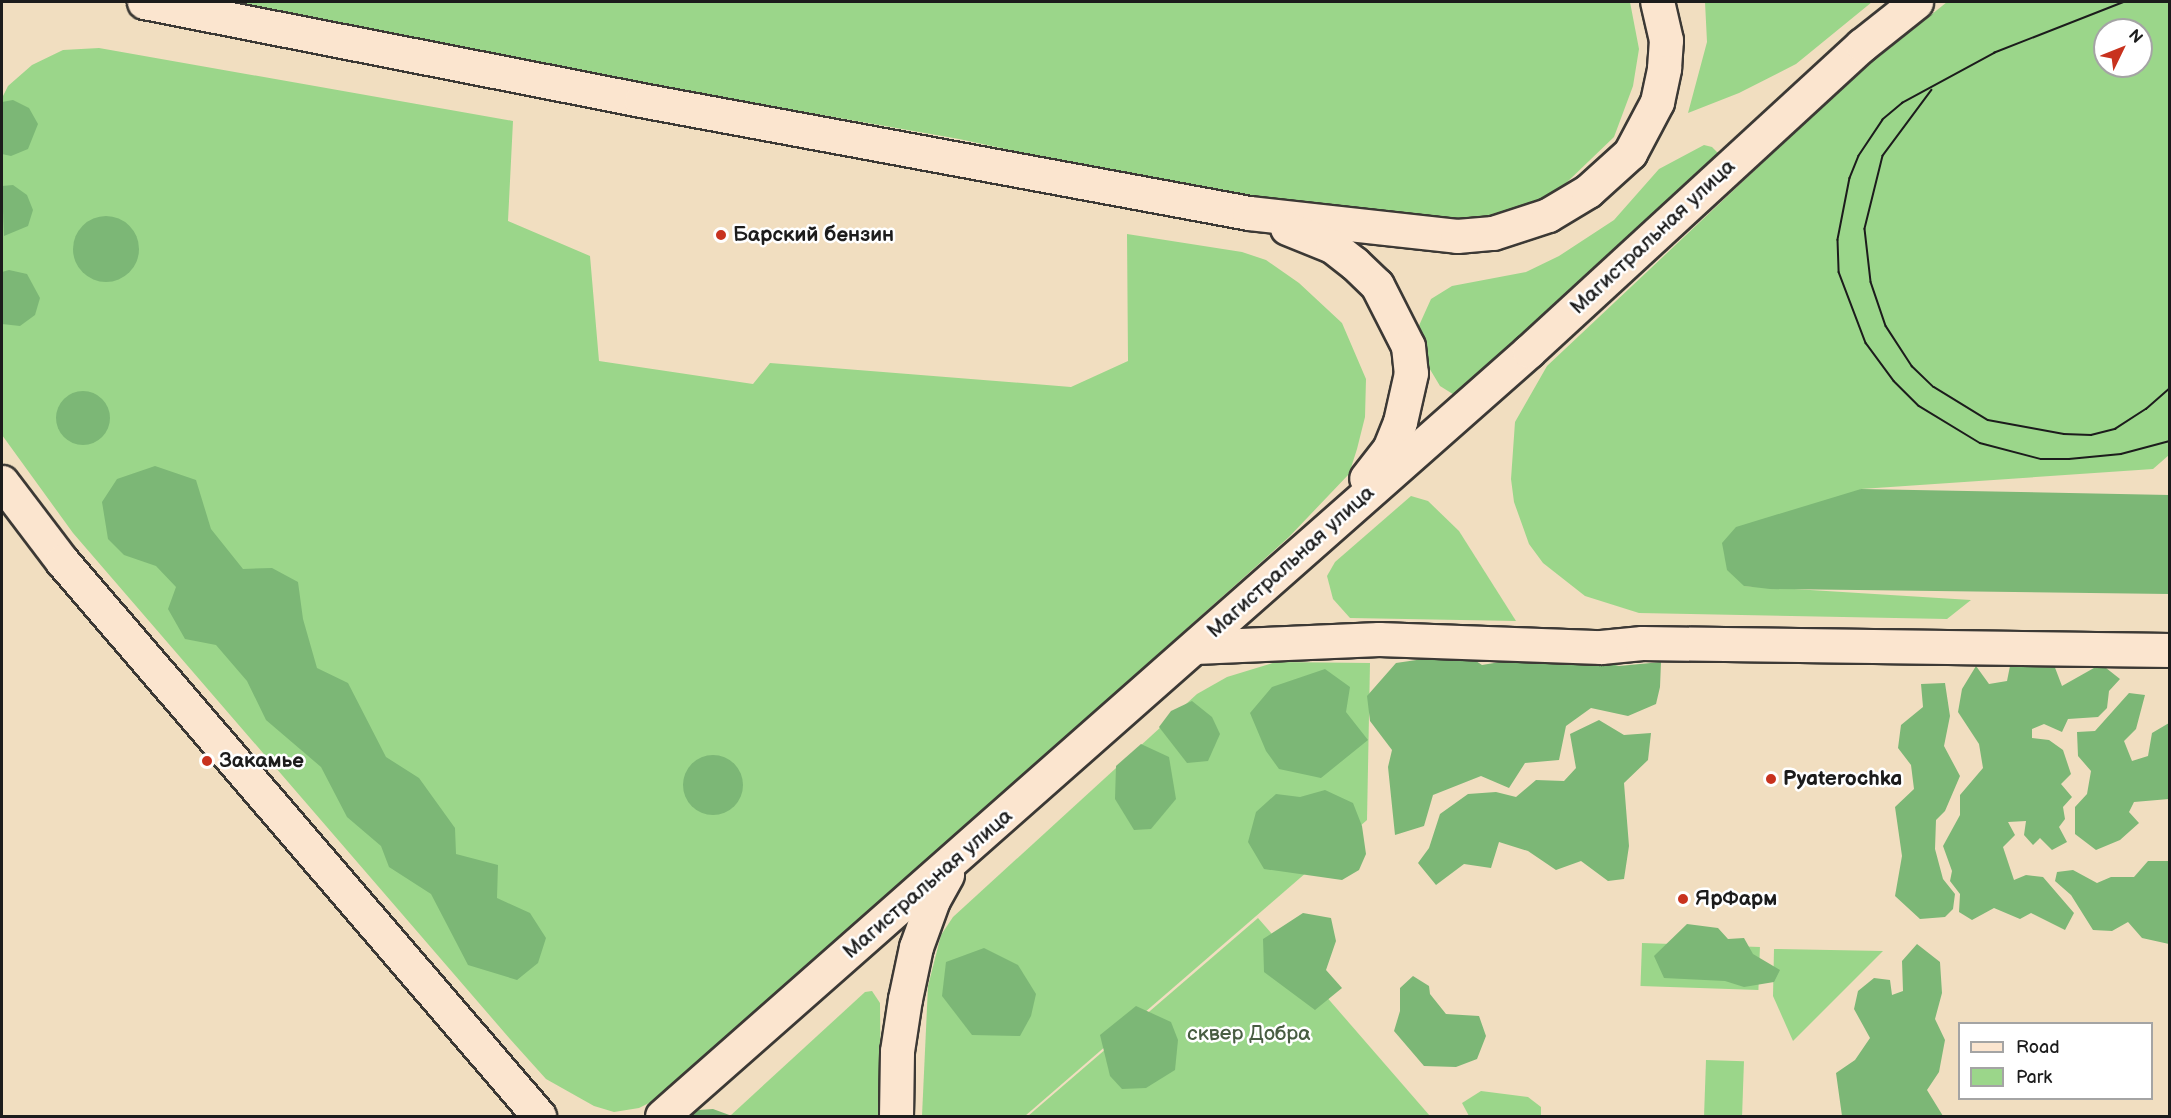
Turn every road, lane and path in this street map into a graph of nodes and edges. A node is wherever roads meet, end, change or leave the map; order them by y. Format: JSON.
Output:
{"nodes":[{"id":1,"x":144,"y":2,"type":"edge"},
{"id":2,"x":1657,"y":2,"type":"edge"},
{"id":3,"x":1916,"y":2,"type":"edge"},
{"id":4,"x":1249,"y":213,"type":"junction"},
{"id":5,"x":2,"y":482,"type":"edge"},
{"id":6,"x":1313,"y":542,"type":"junction"},
{"id":7,"x":1195,"y":647,"type":"junction"},
{"id":8,"x":2169,"y":650,"type":"edge"},
{"id":9,"x":956,"y":859,"type":"junction"},
{"id":10,"x":518,"y":1102,"type":"edge"},
{"id":11,"x":539,"y":1116,"type":"edge"},
{"id":12,"x":565,"y":1116,"type":"edge"},
{"id":13,"x":662,"y":1116,"type":"edge"},
{"id":14,"x":896,"y":1116,"type":"edge"}],
"edges":[{"from":1,"to":4,"type":"main road"},
{"from":2,"to":4,"type":"main road"},
{"from":3,"to":6,"type":"main road","name":"Магистральная улица"},
{"from":4,"to":6,"type":"main road"},
{"from":5,"to":10,"type":"main road"},
{"from":6,"to":7,"type":"main road","name":"Магистральная улица"},
{"from":7,"to":8,"type":"main road"},
{"from":7,"to":9,"type":"main road","name":"Магистральная улица"},
{"from":9,"to":13,"type":"main road","name":"Магистральная улица"},
{"from":9,"to":14,"type":"main road"},
{"from":10,"to":11,"type":"main road"},
{"from":10,"to":12,"type":"main road"}]}
